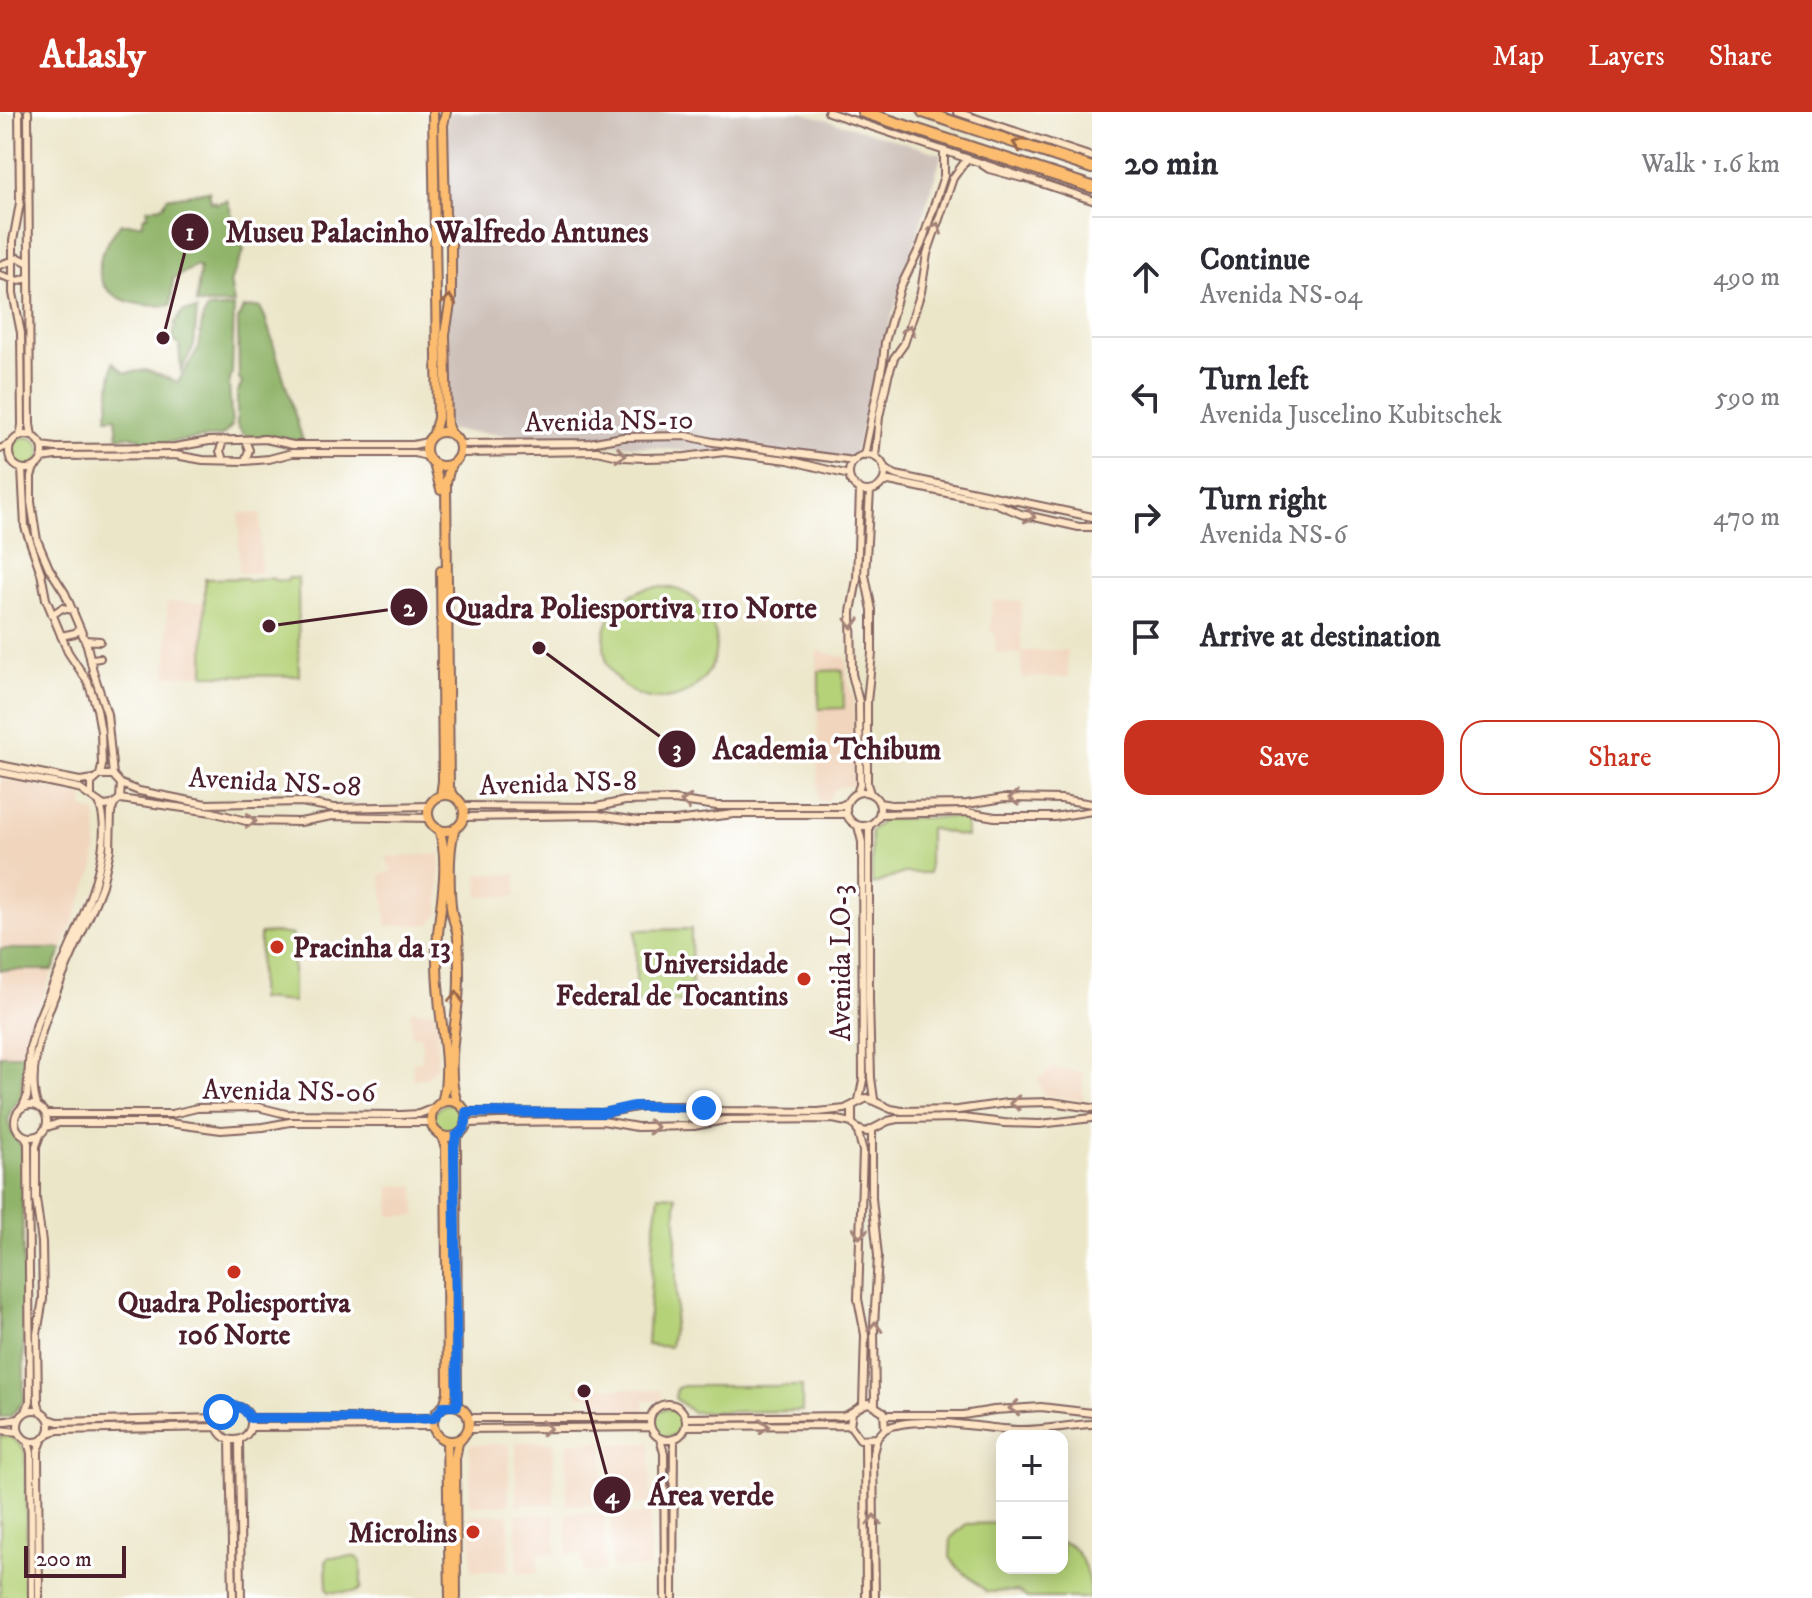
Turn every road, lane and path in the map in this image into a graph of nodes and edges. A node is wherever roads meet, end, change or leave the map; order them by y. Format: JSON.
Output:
{"nodes":[{"id":1,"x":19,"y":112,"type":"edge"},
{"id":2,"x":28,"y":112,"type":"edge"},
{"id":3,"x":433,"y":112,"type":"edge"},
{"id":4,"x":446,"y":112,"type":"edge"},
{"id":5,"x":828,"y":112,"type":"edge"},
{"id":6,"x":863,"y":112,"type":"edge"},
{"id":7,"x":923,"y":112,"type":"edge"},
{"id":8,"x":957,"y":112,"type":"edge"},
{"id":9,"x":944,"y":151,"type":"junction"},
{"id":10,"x":1060,"y":157,"type":"junction"},
{"id":11,"x":1092,"y":157,"type":"edge"},
{"id":12,"x":967,"y":159,"type":"junction"},
{"id":13,"x":944,"y":161,"type":"junction"},
{"id":14,"x":962,"y":165,"type":"junction"},
{"id":15,"x":1092,"y":168,"type":"edge"},
{"id":16,"x":1056,"y":175,"type":"junction"},
{"id":17,"x":1092,"y":187,"type":"edge"},
{"id":18,"x":1092,"y":200,"type":"edge"},
{"id":19,"x":13,"y":261,"type":"junction"},
{"id":20,"x":29,"y":263,"type":"junction"},
{"id":21,"x":0,"y":265,"type":"edge"},
{"id":22,"x":0,"y":275,"type":"edge"},
{"id":23,"x":29,"y":277,"type":"junction"},
{"id":24,"x":13,"y":279,"type":"junction"},
{"id":25,"x":434,"y":433,"type":"junction"},
{"id":26,"x":450,"y":433,"type":"junction"},
{"id":27,"x":20,"y":436,"type":"junction"},
{"id":28,"x":32,"y":436,"type":"junction"},
{"id":29,"x":223,"y":440,"type":"junction"},
{"id":30,"x":245,"y":440,"type":"junction"},
{"id":31,"x":427,"y":442,"type":"junction"},
{"id":32,"x":12,"y":443,"type":"junction"},
{"id":33,"x":42,"y":446,"type":"junction"},
{"id":34,"x":460,"y":448,"type":"junction"},
{"id":35,"x":0,"y":449,"type":"edge"},
{"id":36,"x":0,"y":456,"type":"edge"},
{"id":37,"x":864,"y":456,"type":"junction"},
{"id":38,"x":875,"y":457,"type":"junction"},
{"id":39,"x":42,"y":458,"type":"junction"},
{"id":40,"x":11,"y":460,"type":"junction"},
{"id":41,"x":223,"y":460,"type":"junction"},
{"id":42,"x":430,"y":460,"type":"junction"},
{"id":43,"x":245,"y":461,"type":"junction"},
{"id":44,"x":854,"y":461,"type":"junction"},
{"id":45,"x":451,"y":464,"type":"junction"},
{"id":46,"x":34,"y":468,"type":"junction"},
{"id":47,"x":22,"y":469,"type":"junction"},
{"id":48,"x":884,"y":469,"type":"junction"},
{"id":49,"x":849,"y":475,"type":"junction"},
{"id":50,"x":882,"y":483,"type":"junction"},
{"id":51,"x":860,"y":490,"type":"junction"},
{"id":52,"x":870,"y":491,"type":"junction"},
{"id":53,"x":1092,"y":517,"type":"edge"},
{"id":54,"x":1092,"y":527,"type":"edge"},
{"id":55,"x":73,"y":610,"type":"junction"},
{"id":56,"x":52,"y":615,"type":"junction"},
{"id":57,"x":80,"y":628,"type":"junction"},
{"id":58,"x":61,"y":636,"type":"junction"},
{"id":59,"x":98,"y":639,"type":"dead end"},
{"id":60,"x":85,"y":640,"type":"junction"},
{"id":61,"x":0,"y":765,"type":"edge"},
{"id":62,"x":0,"y":772,"type":"edge"},
{"id":63,"x":113,"y":775,"type":"junction"},
{"id":64,"x":97,"y":777,"type":"junction"},
{"id":65,"x":121,"y":784,"type":"junction"},
{"id":66,"x":857,"y":793,"type":"junction"},
{"id":67,"x":870,"y":793,"type":"junction"},
{"id":68,"x":441,"y":795,"type":"junction"},
{"id":69,"x":91,"y":796,"type":"junction"},
{"id":70,"x":454,"y":796,"type":"junction"},
{"id":71,"x":117,"y":802,"type":"junction"},
{"id":72,"x":847,"y":803,"type":"junction"},
{"id":73,"x":879,"y":803,"type":"junction"},
{"id":74,"x":1092,"y":804,"type":"edge"},
{"id":75,"x":100,"y":805,"type":"junction"},
{"id":76,"x":429,"y":806,"type":"junction"},
{"id":77,"x":463,"y":806,"type":"junction"},
{"id":78,"x":1092,"y":811,"type":"edge"},
{"id":79,"x":846,"y":814,"type":"junction"},
{"id":80,"x":880,"y":814,"type":"junction"},
{"id":81,"x":463,"y":817,"type":"junction"},
{"id":82,"x":429,"y":818,"type":"junction"},
{"id":83,"x":858,"y":826,"type":"junction"},
{"id":84,"x":869,"y":826,"type":"junction"},
{"id":85,"x":455,"y":828,"type":"junction"},
{"id":86,"x":439,"y":829,"type":"junction"},
{"id":87,"x":874,"y":1099,"type":"junction"},
{"id":88,"x":859,"y":1100,"type":"junction"},
{"id":89,"x":442,"y":1102,"type":"junction"},
{"id":90,"x":457,"y":1102,"type":"junction"},
{"id":91,"x":37,"y":1105,"type":"junction"},
{"id":92,"x":881,"y":1105,"type":"junction"},
{"id":93,"x":23,"y":1106,"type":"junction"},
{"id":94,"x":852,"y":1106,"type":"junction"},
{"id":95,"x":434,"y":1108,"type":"junction"},
{"id":96,"x":1092,"y":1108,"type":"edge"},
{"id":97,"x":466,"y":1112,"type":"junction"},
{"id":98,"x":46,"y":1114,"type":"junction"},
{"id":99,"x":1092,"y":1118,"type":"edge"},
{"id":100,"x":431,"y":1122,"type":"junction"},
{"id":101,"x":881,"y":1124,"type":"junction"},
{"id":102,"x":855,"y":1126,"type":"junction"},
{"id":103,"x":47,"y":1127,"type":"junction"},
{"id":104,"x":465,"y":1127,"type":"junction"},
{"id":105,"x":872,"y":1131,"type":"junction"},
{"id":106,"x":40,"y":1135,"type":"junction"},
{"id":107,"x":25,"y":1136,"type":"junction"},
{"id":108,"x":442,"y":1136,"type":"junction"},
{"id":109,"x":456,"y":1136,"type":"junction"},
{"id":110,"x":29,"y":1261,"type":"junction"},
{"id":111,"x":43,"y":1262,"type":"junction"},
{"id":112,"x":29,"y":1285,"type":"junction"},
{"id":113,"x":43,"y":1286,"type":"junction"},
{"id":114,"x":863,"y":1404,"type":"junction"},
{"id":115,"x":875,"y":1405,"type":"junction"},
{"id":116,"x":444,"y":1406,"type":"junction"},
{"id":117,"x":457,"y":1406,"type":"junction"},
{"id":118,"x":40,"y":1411,"type":"junction"},
{"id":119,"x":26,"y":1412,"type":"junction"},
{"id":120,"x":852,"y":1413,"type":"junction"},
{"id":121,"x":1092,"y":1413,"type":"edge"},
{"id":122,"x":885,"y":1415,"type":"junction"},
{"id":123,"x":218,"y":1418,"type":"junction"},
{"id":124,"x":250,"y":1418,"type":"junction"},
{"id":125,"x":469,"y":1418,"type":"junction"},
{"id":126,"x":650,"y":1418,"type":"junction"},
{"id":127,"x":19,"y":1419,"type":"junction"},
{"id":128,"x":49,"y":1419,"type":"junction"},
{"id":129,"x":0,"y":1422,"type":"edge"},
{"id":130,"x":434,"y":1422,"type":"junction"},
{"id":131,"x":686,"y":1422,"type":"junction"},
{"id":132,"x":1092,"y":1424,"type":"edge"},
{"id":133,"x":850,"y":1425,"type":"junction"},
{"id":134,"x":217,"y":1427,"type":"junction"},
{"id":135,"x":251,"y":1427,"type":"junction"},
{"id":136,"x":650,"y":1427,"type":"junction"},
{"id":137,"x":885,"y":1429,"type":"junction"},
{"id":138,"x":0,"y":1430,"type":"edge"},
{"id":139,"x":19,"y":1432,"type":"junction"},
{"id":140,"x":49,"y":1433,"type":"junction"},
{"id":141,"x":466,"y":1433,"type":"junction"},
{"id":142,"x":877,"y":1438,"type":"junction"},
{"id":143,"x":660,"y":1439,"type":"junction"},
{"id":144,"x":674,"y":1439,"type":"junction"},
{"id":145,"x":230,"y":1440,"type":"junction"},
{"id":146,"x":239,"y":1440,"type":"junction"},
{"id":147,"x":865,"y":1440,"type":"junction"},
{"id":148,"x":28,"y":1441,"type":"junction"},
{"id":149,"x":42,"y":1441,"type":"junction"},
{"id":150,"x":447,"y":1441,"type":"junction"},
{"id":151,"x":32,"y":1598,"type":"edge"},
{"id":152,"x":39,"y":1598,"type":"edge"},
{"id":153,"x":233,"y":1598,"type":"edge"},
{"id":154,"x":241,"y":1598,"type":"edge"},
{"id":155,"x":450,"y":1598,"type":"edge"},
{"id":156,"x":456,"y":1598,"type":"edge"},
{"id":157,"x":665,"y":1598,"type":"edge"},
{"id":158,"x":673,"y":1598,"type":"edge"},
{"id":159,"x":866,"y":1598,"type":"edge"},
{"id":160,"x":875,"y":1598,"type":"edge"}],
"edges":[{"from":1,"to":19,"type":"street"},
{"from":2,"to":20,"type":"street"},
{"from":3,"to":25,"type":"main road"},
{"from":26,"to":4,"type":"main road","one_way":true},
{"from":5,"to":9,"type":"street"},
{"from":6,"to":16,"type":"highway"},
{"from":10,"to":7,"type":"highway","one_way":true},
{"from":8,"to":11,"type":"street"},
{"from":9,"to":12,"type":"street"},
{"from":9,"to":13,"type":"street"},
{"from":10,"to":15,"type":"highway"},
{"from":10,"to":16,"type":"highway"},
{"from":12,"to":14,"type":"street"},
{"from":12,"to":18,"type":"street"},
{"from":13,"to":14,"type":"street"},
{"from":13,"to":37,"type":"street"},
{"from":38,"to":14,"type":"street","one_way":true},
{"from":16,"to":17,"type":"highway"},
{"from":19,"to":20,"type":"street"},
{"from":19,"to":21,"type":"street"},
{"from":19,"to":24,"type":"street"},
{"from":20,"to":23,"type":"street"},
{"from":22,"to":24,"type":"street"},
{"from":23,"to":24,"type":"street"},
{"from":23,"to":28,"type":"street"},
{"from":24,"to":27,"type":"street"},
{"from":25,"to":26,"type":"main road"},
{"from":25,"to":31,"type":"main road"},
{"from":26,"to":34,"type":"main road"},
{"from":27,"to":28,"type":"street"},
{"from":27,"to":32,"type":"street"},
{"from":28,"to":33,"type":"street"},
{"from":29,"to":30,"type":"street"},
{"from":29,"to":33,"type":"street"},
{"from":29,"to":41,"type":"street"},
{"from":30,"to":31,"type":"street"},
{"from":30,"to":43,"type":"street"},
{"from":31,"to":42,"type":"main road"},
{"from":32,"to":35,"type":"street"},
{"from":32,"to":40,"type":"street"},
{"from":33,"to":39,"type":"street"},
{"from":34,"to":44,"type":"street","name":"Avenida NS-10"},
{"from":34,"to":45,"type":"main road"},
{"from":34,"to":49,"type":"street","name":"Avenida NS-10","one_way":true},
{"from":36,"to":40,"type":"street"},
{"from":37,"to":38,"type":"street"},
{"from":37,"to":44,"type":"street"},
{"from":38,"to":48,"type":"street"},
{"from":39,"to":41,"type":"street"},
{"from":39,"to":46,"type":"street"},
{"from":40,"to":47,"type":"street"},
{"from":41,"to":43,"type":"street"},
{"from":42,"to":43,"type":"street"},
{"from":42,"to":45,"type":"main road"},
{"from":42,"to":68,"type":"main road"},
{"from":44,"to":49,"type":"street"},
{"from":45,"to":70,"type":"main road"},
{"from":46,"to":47,"type":"street"},
{"from":46,"to":55,"type":"street"},
{"from":47,"to":56,"type":"street"},
{"from":48,"to":50,"type":"street"},
{"from":48,"to":53,"type":"street"},
{"from":49,"to":51,"type":"street"},
{"from":50,"to":52,"type":"street"},
{"from":50,"to":54,"type":"street","one_way":true},
{"from":51,"to":52,"type":"street"},
{"from":51,"to":66,"type":"street","one_way":true},
{"from":52,"to":67,"type":"street"},
{"from":55,"to":56,"type":"street"},
{"from":55,"to":57,"type":"street"},
{"from":56,"to":58,"type":"street"},
{"from":57,"to":58,"type":"street"},
{"from":57,"to":60,"type":"street"},
{"from":58,"to":64,"type":"street"},
{"from":59,"to":60,"type":"street"},
{"from":60,"to":63,"type":"street"},
{"from":61,"to":64,"type":"street"},
{"from":62,"to":69,"type":"street"},
{"from":63,"to":64,"type":"street"},
{"from":63,"to":65,"type":"street"},
{"from":64,"to":69,"type":"street"},
{"from":65,"to":71,"type":"street"},
{"from":65,"to":76,"type":"street","name":"Avenida NS-08"},
{"from":66,"to":67,"type":"street"},
{"from":66,"to":72,"type":"street"},
{"from":67,"to":73,"type":"street"},
{"from":68,"to":70,"type":"main road"},
{"from":68,"to":76,"type":"main road"},
{"from":69,"to":75,"type":"street"},
{"from":70,"to":77,"type":"main road"},
{"from":71,"to":75,"type":"street","name":"Avenida NS-08"},
{"from":71,"to":82,"type":"street","name":"Avenida NS-08","one_way":true},
{"from":71,"to":91,"type":"street"},
{"from":72,"to":77,"type":"street","name":"Avenida NS-8","one_way":true},
{"from":72,"to":79,"type":"street"},
{"from":74,"to":73,"type":"street","one_way":true},
{"from":73,"to":80,"type":"street"},
{"from":75,"to":93,"type":"street"},
{"from":76,"to":82,"type":"main road"},
{"from":77,"to":81,"type":"main road"},
{"from":78,"to":80,"type":"street"},
{"from":79,"to":81,"type":"street","name":"Avenida NS-8"},
{"from":79,"to":83,"type":"street"},
{"from":80,"to":84,"type":"street"},
{"from":81,"to":85,"type":"main road"},
{"from":82,"to":86,"type":"main road"},
{"from":83,"to":84,"type":"street"},
{"from":83,"to":88,"type":"street","name":"Avenida LO-3"},
{"from":84,"to":87,"type":"street","name":"Avenida LO-3"},
{"from":85,"to":86,"type":"main road"},
{"from":90,"to":85,"type":"main road","one_way":true},
{"from":86,"to":89,"type":"main road"},
{"from":87,"to":88,"type":"street"},
{"from":87,"to":92,"type":"street"},
{"from":88,"to":94,"type":"street"},
{"from":89,"to":90,"type":"main road"},
{"from":89,"to":95,"type":"main road"},
{"from":90,"to":97,"type":"main road"},
{"from":91,"to":93,"type":"street"},
{"from":91,"to":98,"type":"street"},
{"from":96,"to":92,"type":"street","one_way":true},
{"from":92,"to":101,"type":"street"},
{"from":93,"to":107,"type":"street"},
{"from":94,"to":97,"type":"street"},
{"from":94,"to":102,"type":"street"},
{"from":95,"to":98,"type":"street","name":"Avenida NS-06"},
{"from":95,"to":100,"type":"main road"},
{"from":97,"to":104,"type":"main road"},
{"from":98,"to":103,"type":"street"},
{"from":99,"to":101,"type":"street"},
{"from":100,"to":103,"type":"street","name":"Avenida NS-06"},
{"from":100,"to":108,"type":"main road"},
{"from":101,"to":105,"type":"street"},
{"from":104,"to":102,"type":"street","one_way":true},
{"from":102,"to":105,"type":"street"},
{"from":102,"to":114,"type":"street","one_way":true},
{"from":103,"to":106,"type":"street"},
{"from":104,"to":109,"type":"main road"},
{"from":115,"to":105,"type":"street","one_way":true},
{"from":106,"to":107,"type":"street"},
{"from":106,"to":111,"type":"street"},
{"from":107,"to":110,"type":"street"},
{"from":108,"to":109,"type":"main road"},
{"from":108,"to":116,"type":"main road"},
{"from":109,"to":117,"type":"main road"},
{"from":110,"to":111,"type":"street"},
{"from":110,"to":112,"type":"street"},
{"from":111,"to":113,"type":"street"},
{"from":112,"to":113,"type":"street"},
{"from":112,"to":119,"type":"street"},
{"from":113,"to":118,"type":"street"},
{"from":114,"to":115,"type":"street"},
{"from":114,"to":120,"type":"street"},
{"from":115,"to":122,"type":"street"},
{"from":116,"to":117,"type":"main road"},
{"from":116,"to":130,"type":"main road"},
{"from":117,"to":125,"type":"main road"},
{"from":118,"to":119,"type":"street"},
{"from":118,"to":128,"type":"street"},
{"from":119,"to":127,"type":"street"},
{"from":120,"to":131,"type":"street"},
{"from":120,"to":133,"type":"street"},
{"from":121,"to":122,"type":"street","one_way":true},
{"from":122,"to":137,"type":"street"},
{"from":123,"to":124,"type":"street"},
{"from":123,"to":128,"type":"street"},
{"from":123,"to":134,"type":"street"},
{"from":124,"to":130,"type":"street"},
{"from":124,"to":135,"type":"street"},
{"from":125,"to":126,"type":"street"},
{"from":125,"to":141,"type":"main road"},
{"from":126,"to":131,"type":"street"},
{"from":126,"to":136,"type":"street"},
{"from":127,"to":129,"type":"street"},
{"from":127,"to":139,"type":"street"},
{"from":128,"to":140,"type":"street"},
{"from":130,"to":135,"type":"street"},
{"from":130,"to":150,"type":"main road"},
{"from":131,"to":133,"type":"street","one_way":true},
{"from":131,"to":144,"type":"street"},
{"from":132,"to":137,"type":"street"},
{"from":133,"to":147,"type":"street"},
{"from":134,"to":140,"type":"street"},
{"from":134,"to":145,"type":"street"},
{"from":135,"to":146,"type":"street"},
{"from":141,"to":136,"type":"street","one_way":true},
{"from":136,"to":143,"type":"street"},
{"from":137,"to":142,"type":"street"},
{"from":138,"to":139,"type":"street"},
{"from":139,"to":148,"type":"street"},
{"from":140,"to":149,"type":"street"},
{"from":141,"to":150,"type":"main road"},
{"from":141,"to":156,"type":"main road"},
{"from":142,"to":147,"type":"street"},
{"from":160,"to":142,"type":"street","one_way":true},
{"from":143,"to":144,"type":"street"},
{"from":143,"to":157,"type":"street"},
{"from":144,"to":158,"type":"street"},
{"from":145,"to":146,"type":"street"},
{"from":145,"to":153,"type":"street"},
{"from":146,"to":154,"type":"street"},
{"from":147,"to":159,"type":"street"},
{"from":148,"to":149,"type":"street"},
{"from":148,"to":151,"type":"street"},
{"from":149,"to":152,"type":"street"},
{"from":150,"to":155,"type":"main road"}]}
